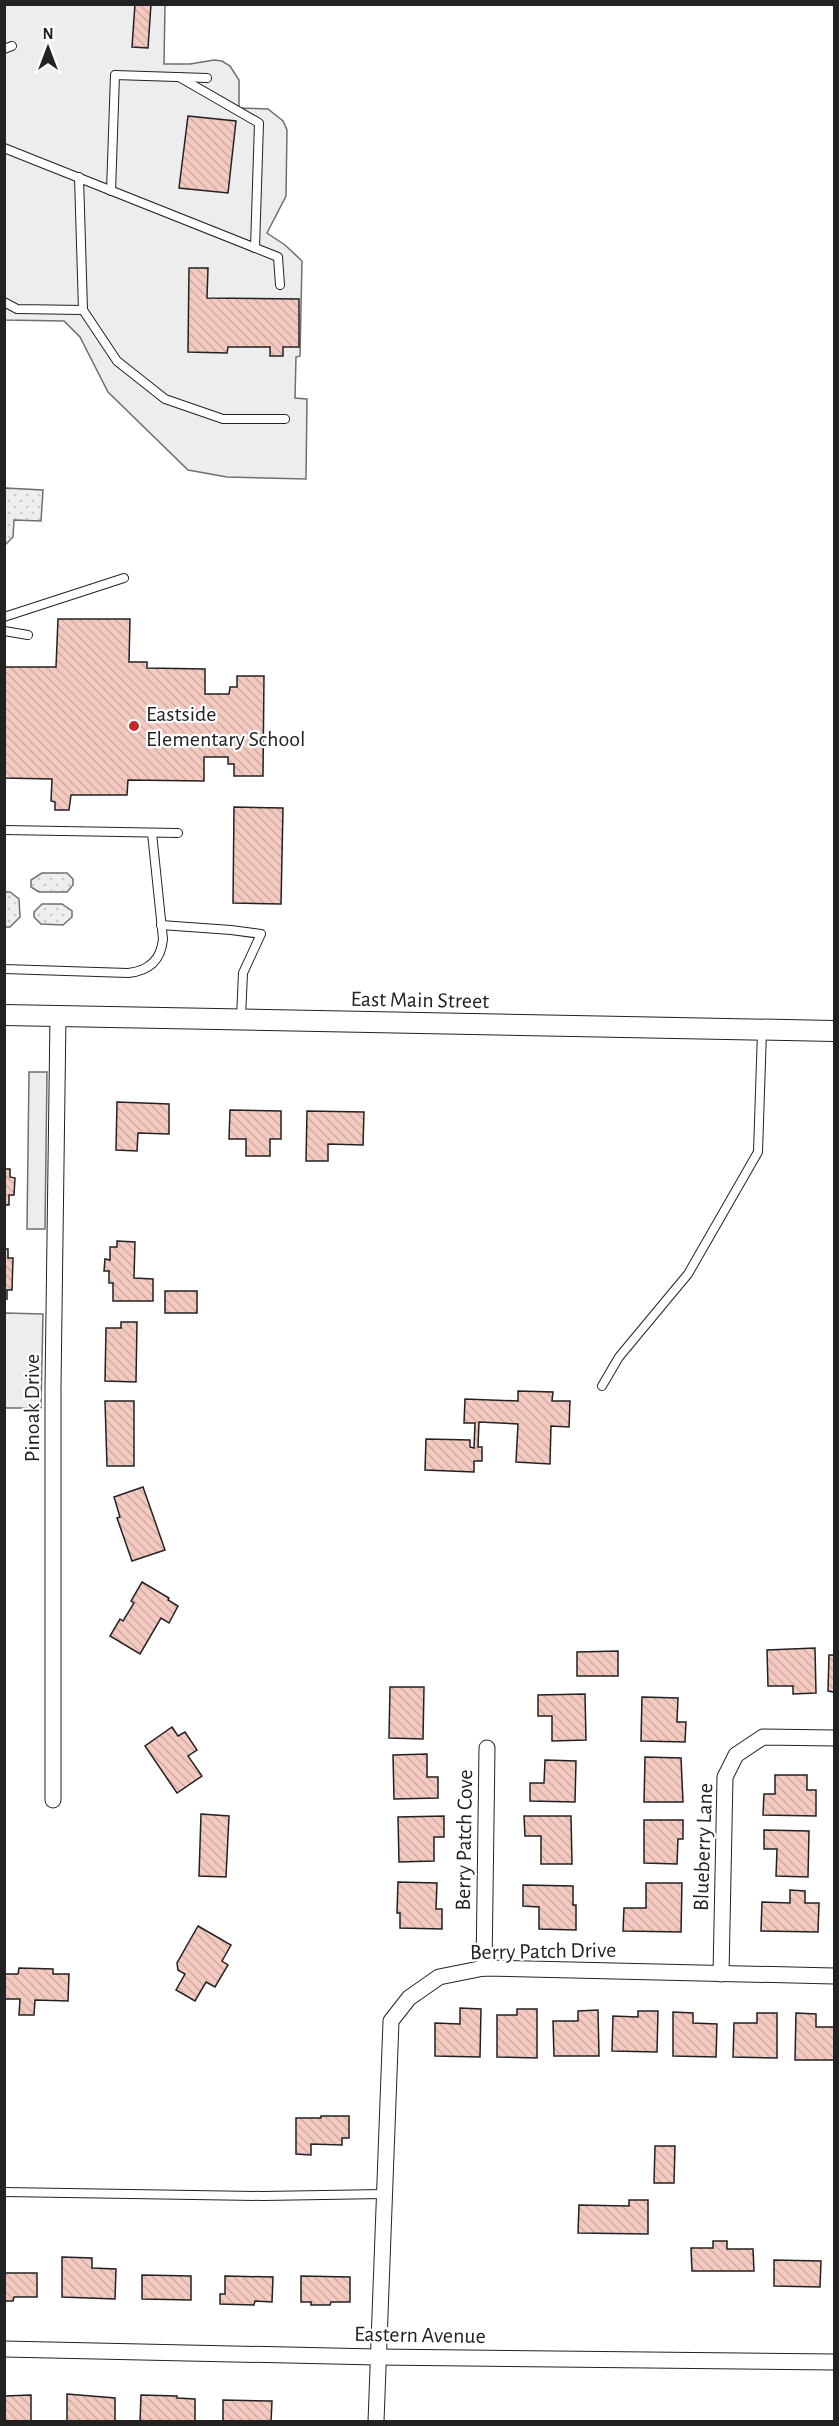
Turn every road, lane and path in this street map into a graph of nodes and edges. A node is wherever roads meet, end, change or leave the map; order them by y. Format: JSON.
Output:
{"nodes":[{"id":1,"x":179,"y":77,"type":"junction"},
{"id":2,"x":207,"y":78,"type":"dead end"},
{"id":3,"x":4,"y":147,"type":"edge"},
{"id":4,"x":79,"y":177,"type":"junction"},
{"id":5,"x":111,"y":190,"type":"junction"},
{"id":6,"x":255,"y":248,"type":"junction"},
{"id":7,"x":280,"y":285,"type":"dead end"},
{"id":8,"x":4,"y":302,"type":"edge"},
{"id":9,"x":83,"y":310,"type":"junction"},
{"id":10,"x":285,"y":419,"type":"dead end"},
{"id":11,"x":124,"y":579,"type":"dead end"},
{"id":12,"x":4,"y":617,"type":"edge"},
{"id":13,"x":4,"y":631,"type":"edge"},
{"id":14,"x":28,"y":635,"type":"dead end"},
{"id":15,"x":4,"y":830,"type":"edge"},
{"id":16,"x":152,"y":833,"type":"junction"},
{"id":17,"x":178,"y":833,"type":"dead end"},
{"id":18,"x":161,"y":925,"type":"junction"},
{"id":19,"x":4,"y":969,"type":"edge"},
{"id":20,"x":4,"y":1015,"type":"edge"},
{"id":21,"x":58,"y":1016,"type":"junction"},
{"id":22,"x":241,"y":1019,"type":"junction"},
{"id":23,"x":762,"y":1029,"type":"junction"},
{"id":24,"x":834,"y":1031,"type":"edge"},
{"id":25,"x":602,"y":1386,"type":"dead end"},
{"id":26,"x":834,"y":1738,"type":"edge"},
{"id":27,"x":487,"y":1748,"type":"dead end"},
{"id":28,"x":53,"y":1800,"type":"dead end"},
{"id":29,"x":484,"y":1968,"type":"junction"},
{"id":30,"x":721,"y":1974,"type":"junction"},
{"id":31,"x":834,"y":1976,"type":"edge"},
{"id":32,"x":4,"y":2192,"type":"edge"},
{"id":33,"x":384,"y":2194,"type":"junction"},
{"id":34,"x":4,"y":2349,"type":"edge"},
{"id":35,"x":377,"y":2357,"type":"junction"},
{"id":36,"x":834,"y":2362,"type":"edge"},
{"id":37,"x":376,"y":2421,"type":"edge"}],
"edges":[{"from":1,"to":2,"type":"lane"},
{"from":1,"to":5,"type":"lane"},
{"from":1,"to":6,"type":"lane"},
{"from":3,"to":4,"type":"lane"},
{"from":4,"to":5,"type":"lane"},
{"from":4,"to":9,"type":"lane"},
{"from":5,"to":6,"type":"lane"},
{"from":6,"to":7,"type":"lane"},
{"from":8,"to":9,"type":"lane"},
{"from":9,"to":10,"type":"lane"},
{"from":11,"to":12,"type":"lane"},
{"from":13,"to":14,"type":"lane"},
{"from":15,"to":16,"type":"lane"},
{"from":16,"to":17,"type":"lane"},
{"from":16,"to":18,"type":"lane"},
{"from":18,"to":19,"type":"lane"},
{"from":18,"to":22,"type":"lane"},
{"from":20,"to":21,"type":"street","name":"East Main Street"},
{"from":21,"to":22,"type":"street","name":"East Main Street"},
{"from":21,"to":28,"type":"street","name":"Pinoak Drive"},
{"from":22,"to":23,"type":"street","name":"East Main Street"},
{"from":23,"to":24,"type":"street","name":"East Main Street"},
{"from":23,"to":25,"type":"lane"},
{"from":26,"to":30,"type":"street","name":"Blueberry Lane"},
{"from":27,"to":29,"type":"street","name":"Berry Patch Cove"},
{"from":29,"to":30,"type":"street","name":"Berry Patch Drive"},
{"from":29,"to":33,"type":"street","name":"Berry Patch Drive"},
{"from":30,"to":31,"type":"street","name":"Berry Patch Drive"},
{"from":32,"to":33,"type":"lane"},
{"from":33,"to":35,"type":"street","name":"Berry Patch Drive"},
{"from":34,"to":35,"type":"street","name":"Eastern Avenue"},
{"from":35,"to":36,"type":"street","name":"Eastern Avenue"},
{"from":35,"to":37,"type":"street","name":"Berry Patch Drive"}]}
